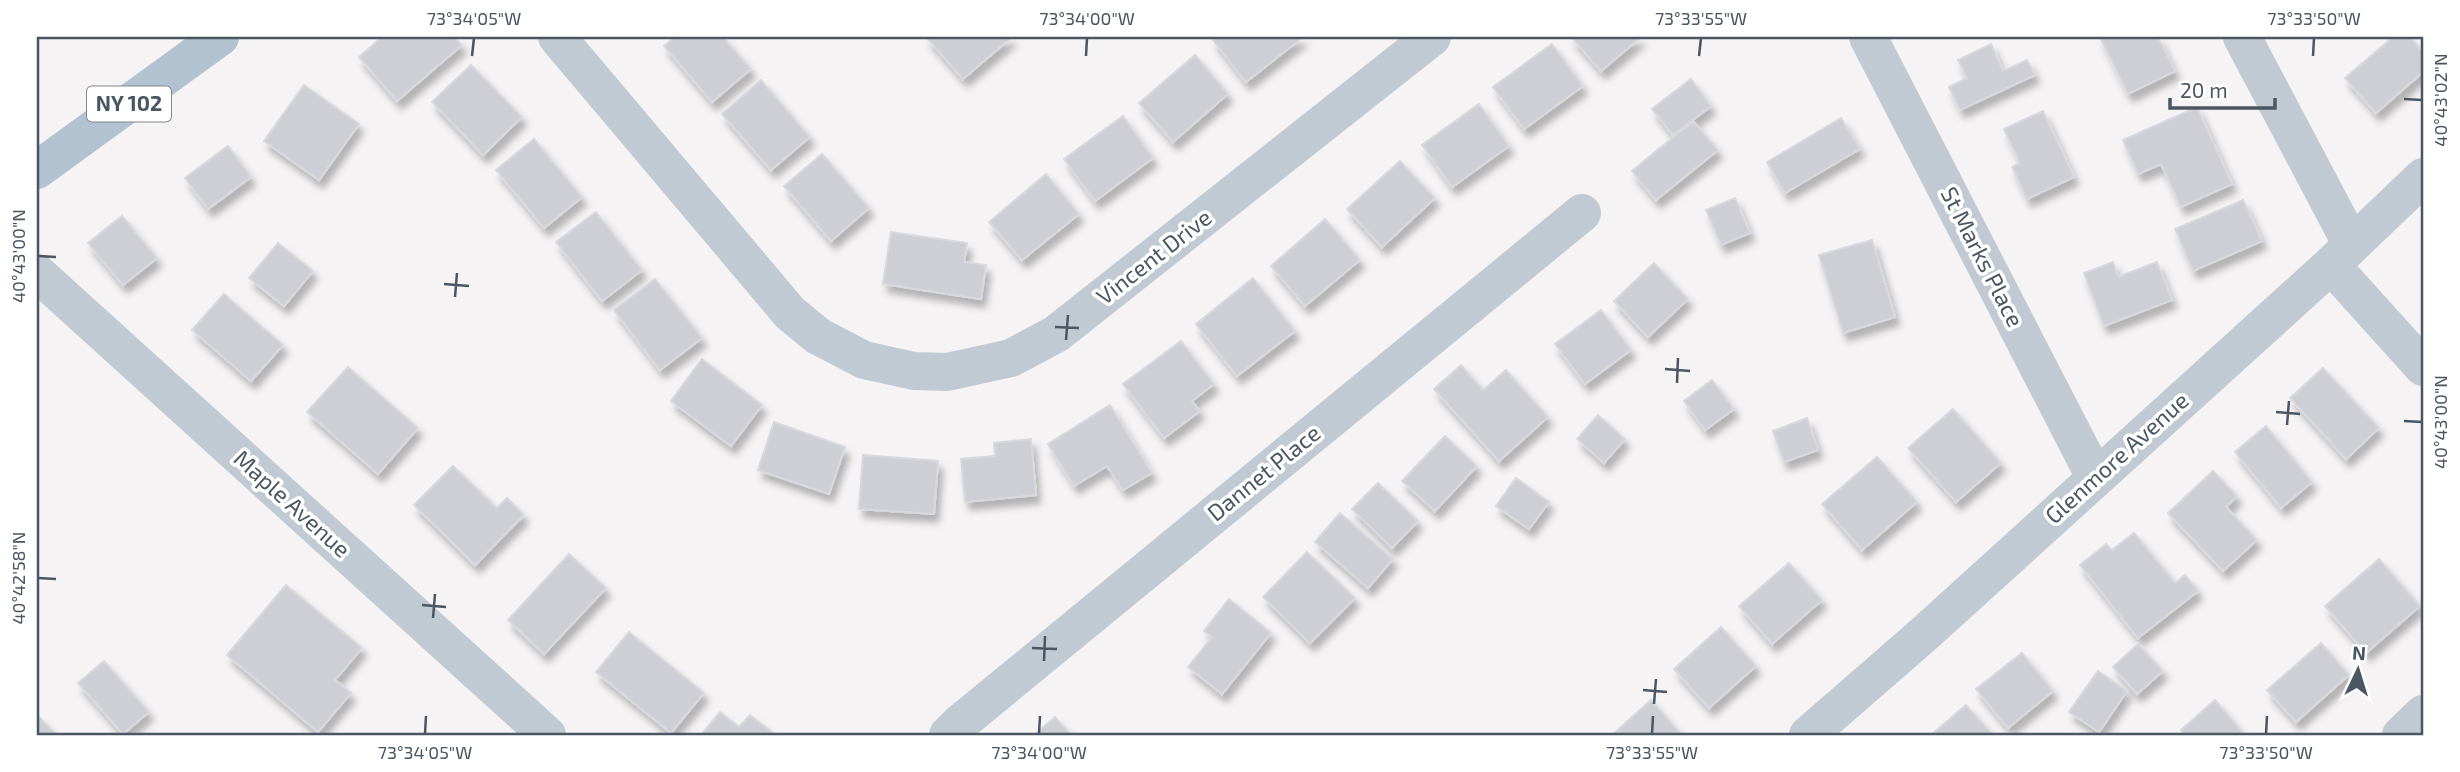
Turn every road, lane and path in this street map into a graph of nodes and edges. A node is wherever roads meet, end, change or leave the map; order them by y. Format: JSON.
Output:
{"nodes":[{"id":1,"x":220,"y":37,"type":"edge"},
{"id":2,"x":556,"y":37,"type":"edge"},
{"id":3,"x":1432,"y":37,"type":"edge"},
{"id":4,"x":1868,"y":37,"type":"edge"},
{"id":5,"x":2242,"y":37,"type":"edge"},
{"id":6,"x":37,"y":170,"type":"edge"},
{"id":7,"x":2423,"y":177,"type":"edge"},
{"id":8,"x":1582,"y":213,"type":"dead end"},
{"id":9,"x":2342,"y":255,"type":"junction"},
{"id":10,"x":37,"y":273,"type":"edge"},
{"id":11,"x":2423,"y":367,"type":"edge"},
{"id":12,"x":2095,"y":477,"type":"junction"},
{"id":13,"x":2423,"y":715,"type":"edge"},
{"id":14,"x":547,"y":735,"type":"edge"},
{"id":15,"x":948,"y":735,"type":"edge"},
{"id":16,"x":1808,"y":735,"type":"edge"},
{"id":17,"x":2400,"y":735,"type":"edge"}],
"edges":[{"from":1,"to":6,"type":"main road","number":"NY 102"},
{"from":2,"to":3,"type":"street","name":"Vincent Drive"},
{"from":4,"to":12,"type":"street","name":"St Marks Place"},
{"from":5,"to":9,"type":"street"},
{"from":7,"to":9,"type":"street","name":"Glenmore Avenue"},
{"from":8,"to":15,"type":"street","name":"Dannet Place"},
{"from":9,"to":11,"type":"street"},
{"from":9,"to":12,"type":"street","name":"Glenmore Avenue"},
{"from":10,"to":14,"type":"street","name":"Maple Avenue"},
{"from":12,"to":16,"type":"street","name":"Glenmore Avenue"},
{"from":13,"to":17,"type":"street"}]}
